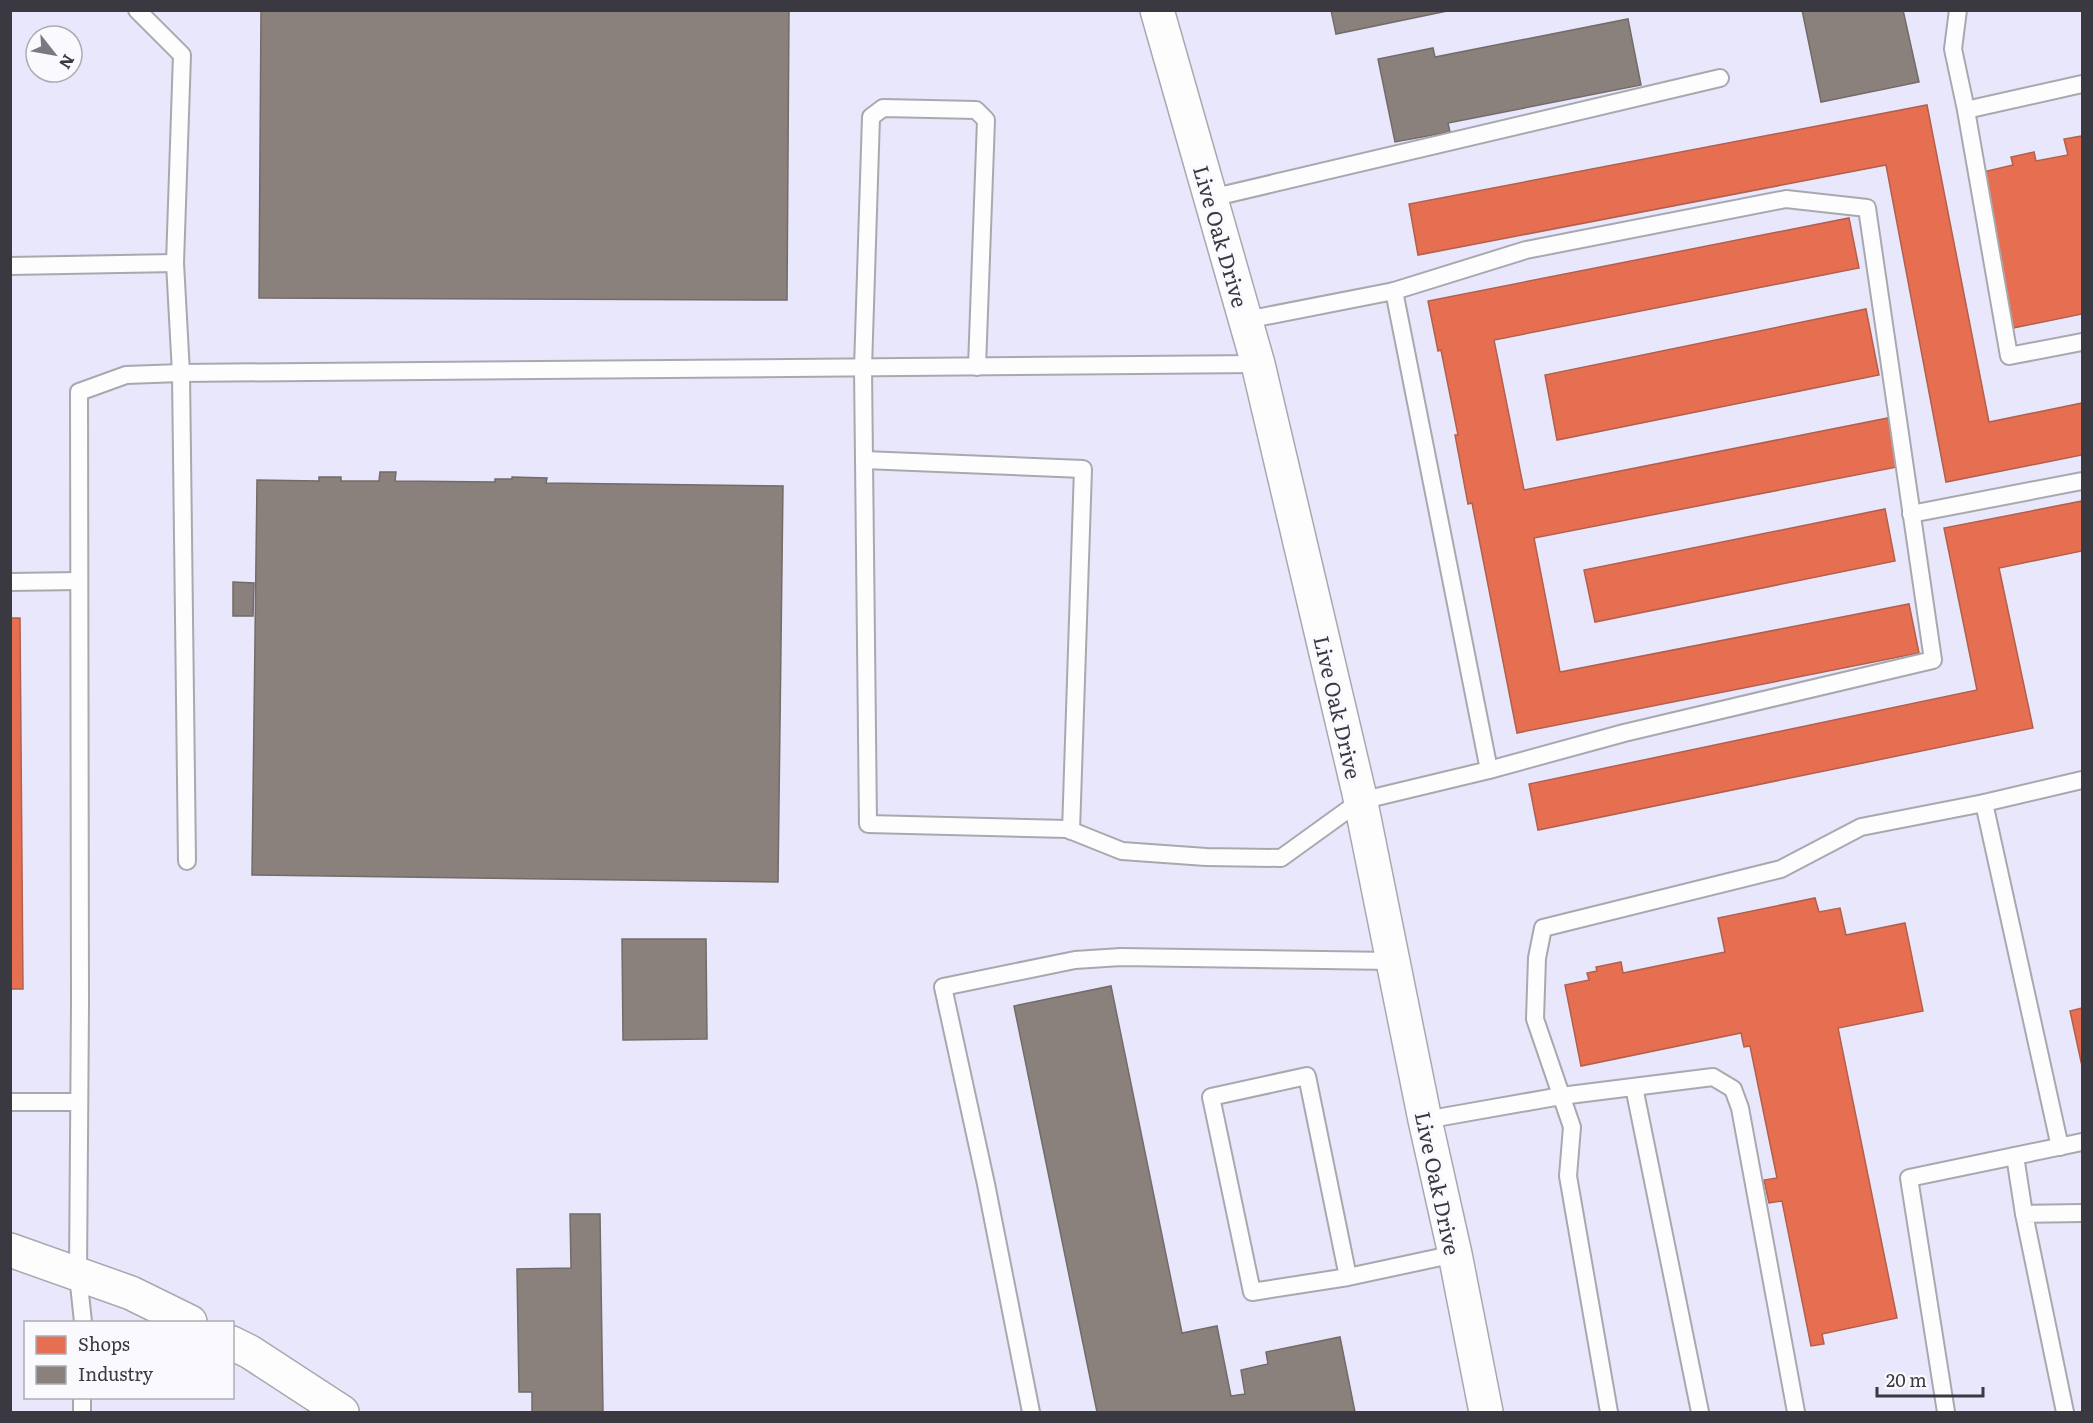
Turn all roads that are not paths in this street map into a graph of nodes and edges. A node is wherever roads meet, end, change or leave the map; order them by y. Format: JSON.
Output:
{"nodes":[{"id":1,"x":137,"y":10,"type":"edge"},
{"id":2,"x":1157,"y":10,"type":"edge"},
{"id":3,"x":1958,"y":10,"type":"edge"},
{"id":4,"x":1720,"y":78,"type":"dead end"},
{"id":5,"x":2082,"y":84,"type":"edge"},
{"id":6,"x":1966,"y":110,"type":"junction"},
{"id":7,"x":1211,"y":198,"type":"junction"},
{"id":8,"x":175,"y":264,"type":"junction"},
{"id":9,"x":10,"y":266,"type":"edge"},
{"id":10,"x":1394,"y":291,"type":"junction"},
{"id":11,"x":1246,"y":320,"type":"junction"},
{"id":12,"x":2082,"y":342,"type":"edge"},
{"id":13,"x":1258,"y":364,"type":"junction"},
{"id":14,"x":977,"y":367,"type":"junction"},
{"id":15,"x":863,"y":368,"type":"junction"},
{"id":16,"x":181,"y":373,"type":"junction"},
{"id":17,"x":864,"y":460,"type":"junction"},
{"id":18,"x":2082,"y":482,"type":"edge"},
{"id":19,"x":1911,"y":514,"type":"junction"},
{"id":20,"x":79,"y":581,"type":"junction"},
{"id":21,"x":10,"y":582,"type":"edge"},
{"id":22,"x":1489,"y":770,"type":"junction"},
{"id":23,"x":2082,"y":780,"type":"edge"},
{"id":24,"x":1360,"y":801,"type":"junction"},
{"id":25,"x":1984,"y":803,"type":"junction"},
{"id":26,"x":1071,"y":831,"type":"junction"},
{"id":27,"x":187,"y":861,"type":"dead end"},
{"id":28,"x":1393,"y":962,"type":"junction"},
{"id":29,"x":1634,"y":1087,"type":"junction"},
{"id":30,"x":1561,"y":1096,"type":"junction"},
{"id":31,"x":10,"y":1102,"type":"edge"},
{"id":32,"x":79,"y":1102,"type":"junction"},
{"id":33,"x":1425,"y":1120,"type":"junction"},
{"id":34,"x":2082,"y":1142,"type":"edge"},
{"id":35,"x":2060,"y":1147,"type":"junction"},
{"id":36,"x":2015,"y":1156,"type":"junction"},
{"id":37,"x":2082,"y":1213,"type":"edge"},
{"id":38,"x":2024,"y":1214,"type":"junction"},
{"id":39,"x":10,"y":1251,"type":"edge"},
{"id":40,"x":1455,"y":1254,"type":"junction"},
{"id":41,"x":78,"y":1275,"type":"junction"},
{"id":42,"x":1348,"y":1277,"type":"junction"},
{"id":43,"x":83,"y":1321,"type":"edge"},
{"id":44,"x":186,"y":1321,"type":"edge"},
{"id":45,"x":234,"y":1344,"type":"edge"},
{"id":46,"x":337,"y":1411,"type":"edge"},
{"id":47,"x":1031,"y":1413,"type":"edge"},
{"id":48,"x":1486,"y":1413,"type":"edge"},
{"id":49,"x":1609,"y":1413,"type":"edge"},
{"id":50,"x":1700,"y":1413,"type":"edge"},
{"id":51,"x":1796,"y":1413,"type":"edge"},
{"id":52,"x":1946,"y":1413,"type":"edge"},
{"id":53,"x":2065,"y":1413,"type":"edge"}],
"edges":[{"from":1,"to":8,"type":"lane"},
{"from":2,"to":7,"type":"street","name":"Live Oak Drive"},
{"from":3,"to":6,"type":"lane"},
{"from":4,"to":7,"type":"lane"},
{"from":5,"to":6,"type":"lane"},
{"from":6,"to":12,"type":"lane"},
{"from":7,"to":11,"type":"street","name":"Live Oak Drive"},
{"from":8,"to":9,"type":"lane"},
{"from":8,"to":16,"type":"lane"},
{"from":10,"to":11,"type":"lane"},
{"from":10,"to":19,"type":"lane"},
{"from":10,"to":22,"type":"lane"},
{"from":11,"to":13,"type":"street","name":"Live Oak Drive"},
{"from":13,"to":14,"type":"lane"},
{"from":13,"to":24,"type":"street","name":"Live Oak Drive"},
{"from":14,"to":15,"type":"lane"},
{"from":14,"to":15,"type":"lane"},
{"from":15,"to":16,"type":"lane"},
{"from":15,"to":17,"type":"lane"},
{"from":16,"to":20,"type":"lane"},
{"from":16,"to":27,"type":"lane"},
{"from":17,"to":26,"type":"lane"},
{"from":17,"to":26,"type":"lane"},
{"from":18,"to":19,"type":"lane"},
{"from":19,"to":22,"type":"lane"},
{"from":20,"to":21,"type":"lane"},
{"from":20,"to":32,"type":"lane"},
{"from":22,"to":24,"type":"lane"},
{"from":23,"to":25,"type":"lane"},
{"from":24,"to":26,"type":"lane"},
{"from":24,"to":28,"type":"street","name":"Live Oak Drive"},
{"from":25,"to":30,"type":"lane"},
{"from":25,"to":35,"type":"lane"},
{"from":28,"to":33,"type":"street","name":"Live Oak Drive"},
{"from":28,"to":47,"type":"lane"},
{"from":29,"to":30,"type":"lane"},
{"from":29,"to":50,"type":"lane"},
{"from":29,"to":51,"type":"lane"},
{"from":30,"to":33,"type":"lane"},
{"from":30,"to":49,"type":"lane"},
{"from":31,"to":32,"type":"lane"},
{"from":32,"to":41,"type":"lane"},
{"from":33,"to":40,"type":"street","name":"Live Oak Drive"},
{"from":34,"to":35,"type":"lane"},
{"from":35,"to":36,"type":"lane"},
{"from":36,"to":38,"type":"lane"},
{"from":36,"to":52,"type":"lane"},
{"from":37,"to":38,"type":"lane"},
{"from":38,"to":53,"type":"lane"},
{"from":39,"to":41,"type":"street"},
{"from":40,"to":42,"type":"lane"},
{"from":40,"to":48,"type":"street","name":"Live Oak Drive"},
{"from":41,"to":43,"type":"lane"},
{"from":41,"to":44,"type":"street"},
{"from":42,"to":42,"type":"lane"},
{"from":45,"to":46,"type":"street"}]}
